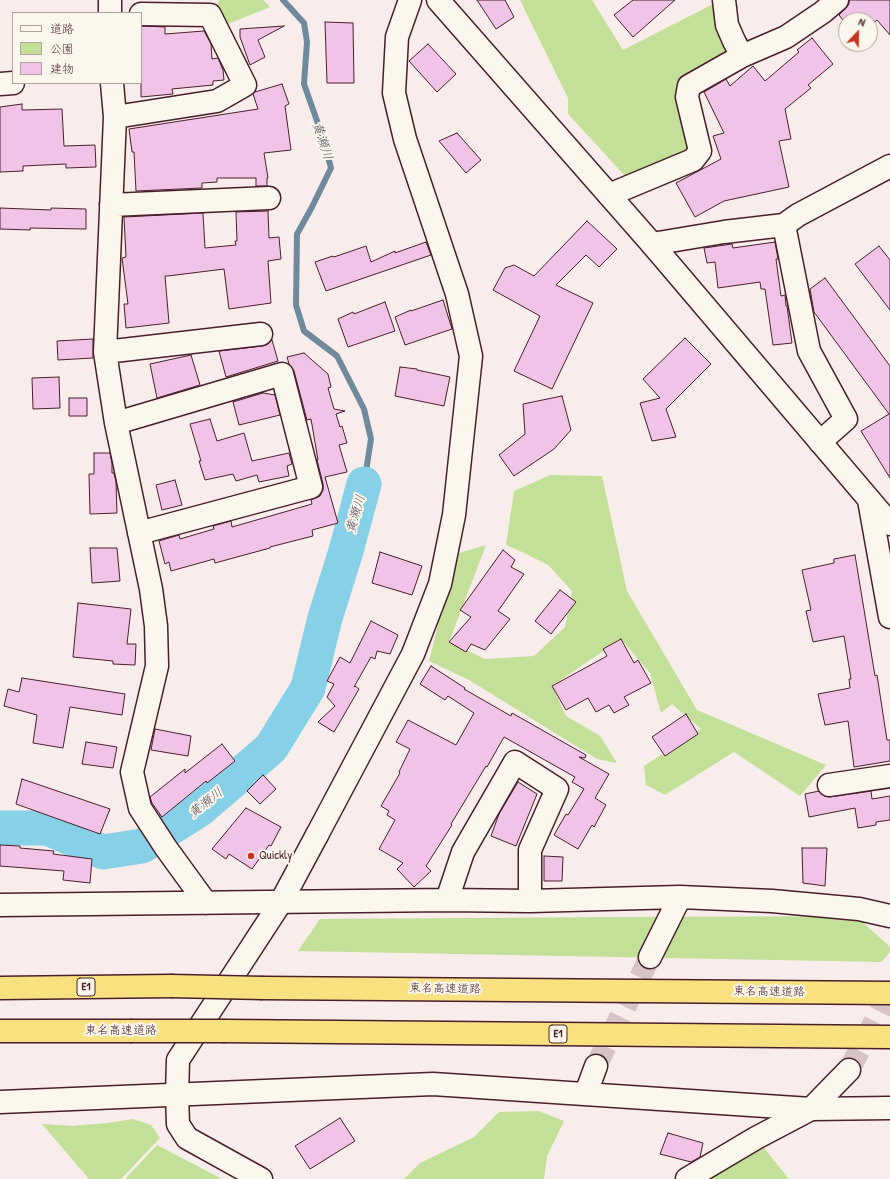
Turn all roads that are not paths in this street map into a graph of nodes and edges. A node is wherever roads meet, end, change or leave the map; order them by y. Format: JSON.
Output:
{"nodes":[{"id":1,"x":110,"y":0,"type":"edge"},
{"id":2,"x":410,"y":0,"type":"edge"},
{"id":3,"x":438,"y":0,"type":"edge"},
{"id":4,"x":724,"y":0,"type":"edge"},
{"id":5,"x":837,"y":0,"type":"edge"},
{"id":6,"x":110,"y":12,"type":"edge"},
{"id":7,"x":142,"y":14,"type":"edge"},
{"id":8,"x":742,"y":56,"type":"junction"},
{"id":9,"x":12,"y":83,"type":"edge"},
{"id":10,"x":0,"y":84,"type":"edge"},
{"id":11,"x":112,"y":84,"type":"edge"},
{"id":12,"x":115,"y":117,"type":"junction"},
{"id":13,"x":890,"y":166,"type":"edge"},
{"id":14,"x":609,"y":195,"type":"junction"},
{"id":15,"x":269,"y":198,"type":"dead end"},
{"id":16,"x":111,"y":205,"type":"junction"},
{"id":17,"x":784,"y":225,"type":"junction"},
{"id":18,"x":652,"y":244,"type":"junction"},
{"id":19,"x":260,"y":334,"type":"dead end"},
{"id":20,"x":105,"y":352,"type":"junction"},
{"id":21,"x":116,"y":423,"type":"junction"},
{"id":22,"x":820,"y":442,"type":"junction"},
{"id":23,"x":869,"y":500,"type":"junction"},
{"id":24,"x":890,"y":524,"type":"edge"},
{"id":25,"x":139,"y":533,"type":"junction"},
{"id":26,"x":890,"y":617,"type":"edge"},
{"id":27,"x":890,"y":776,"type":"edge"},
{"id":28,"x":829,"y":785,"type":"dead end"},
{"id":29,"x":680,"y":898,"type":"junction"},
{"id":30,"x":447,"y":900,"type":"junction"},
{"id":31,"x":530,"y":901,"type":"junction"},
{"id":32,"x":281,"y":902,"type":"junction"},
{"id":33,"x":206,"y":903,"type":"junction"},
{"id":34,"x":0,"y":905,"type":"edge"},
{"id":35,"x":890,"y":916,"type":"edge"},
{"id":36,"x":650,"y":957,"type":"tunnel mouth"},
{"id":37,"x":0,"y":988,"type":"edge"},
{"id":38,"x":890,"y":993,"type":"edge"},
{"id":39,"x":0,"y":1031,"type":"edge"},
{"id":40,"x":890,"y":1037,"type":"edge"},
{"id":41,"x":596,"y":1066,"type":"tunnel mouth"},
{"id":42,"x":849,"y":1070,"type":"tunnel mouth"},
{"id":43,"x":586,"y":1093,"type":"junction"},
{"id":44,"x":177,"y":1095,"type":"junction"},
{"id":45,"x":0,"y":1102,"type":"edge"},
{"id":46,"x":890,"y":1108,"type":"edge"},
{"id":47,"x":810,"y":1109,"type":"junction"},
{"id":48,"x":261,"y":1179,"type":"edge"},
{"id":49,"x":687,"y":1179,"type":"edge"}],
"edges":[{"from":1,"to":6,"type":"street"},
{"from":2,"to":32,"type":"street"},
{"from":3,"to":14,"type":"street"},
{"from":4,"to":8,"type":"street"},
{"from":5,"to":8,"type":"street"},
{"from":7,"to":12,"type":"street"},
{"from":8,"to":14,"type":"street"},
{"from":9,"to":10,"type":"street"},
{"from":11,"to":12,"type":"street"},
{"from":12,"to":16,"type":"street"},
{"from":13,"to":17,"type":"street"},
{"from":14,"to":18,"type":"street"},
{"from":15,"to":16,"type":"street"},
{"from":16,"to":20,"type":"street"},
{"from":17,"to":18,"type":"street"},
{"from":17,"to":22,"type":"street"},
{"from":18,"to":22,"type":"street"},
{"from":19,"to":20,"type":"street"},
{"from":20,"to":21,"type":"street"},
{"from":21,"to":25,"type":"street"},
{"from":21,"to":25,"type":"street"},
{"from":22,"to":23,"type":"street"},
{"from":23,"to":24,"type":"street"},
{"from":23,"to":26,"type":"street"},
{"from":25,"to":33,"type":"street"},
{"from":27,"to":28,"type":"street"},
{"from":29,"to":31,"type":"street"},
{"from":29,"to":35,"type":"street"},
{"from":29,"to":36,"type":"street"},
{"from":30,"to":31,"type":"street"},
{"from":30,"to":31,"type":"street"},
{"from":30,"to":32,"type":"street"},
{"from":32,"to":33,"type":"street"},
{"from":32,"to":44,"type":"street"},
{"from":33,"to":34,"type":"street"},
{"from":37,"to":38,"type":"highway","name":"東名高速道路","number":"E1","bridge":true},
{"from":39,"to":40,"type":"highway","name":"東名高速道路","number":"E1","bridge":true},
{"from":41,"to":43,"type":"street"},
{"from":42,"to":47,"type":"street"},
{"from":43,"to":44,"type":"street"},
{"from":43,"to":47,"type":"street"},
{"from":44,"to":45,"type":"street"},
{"from":44,"to":48,"type":"street"},
{"from":46,"to":47,"type":"street"},
{"from":47,"to":49,"type":"street"}]}
